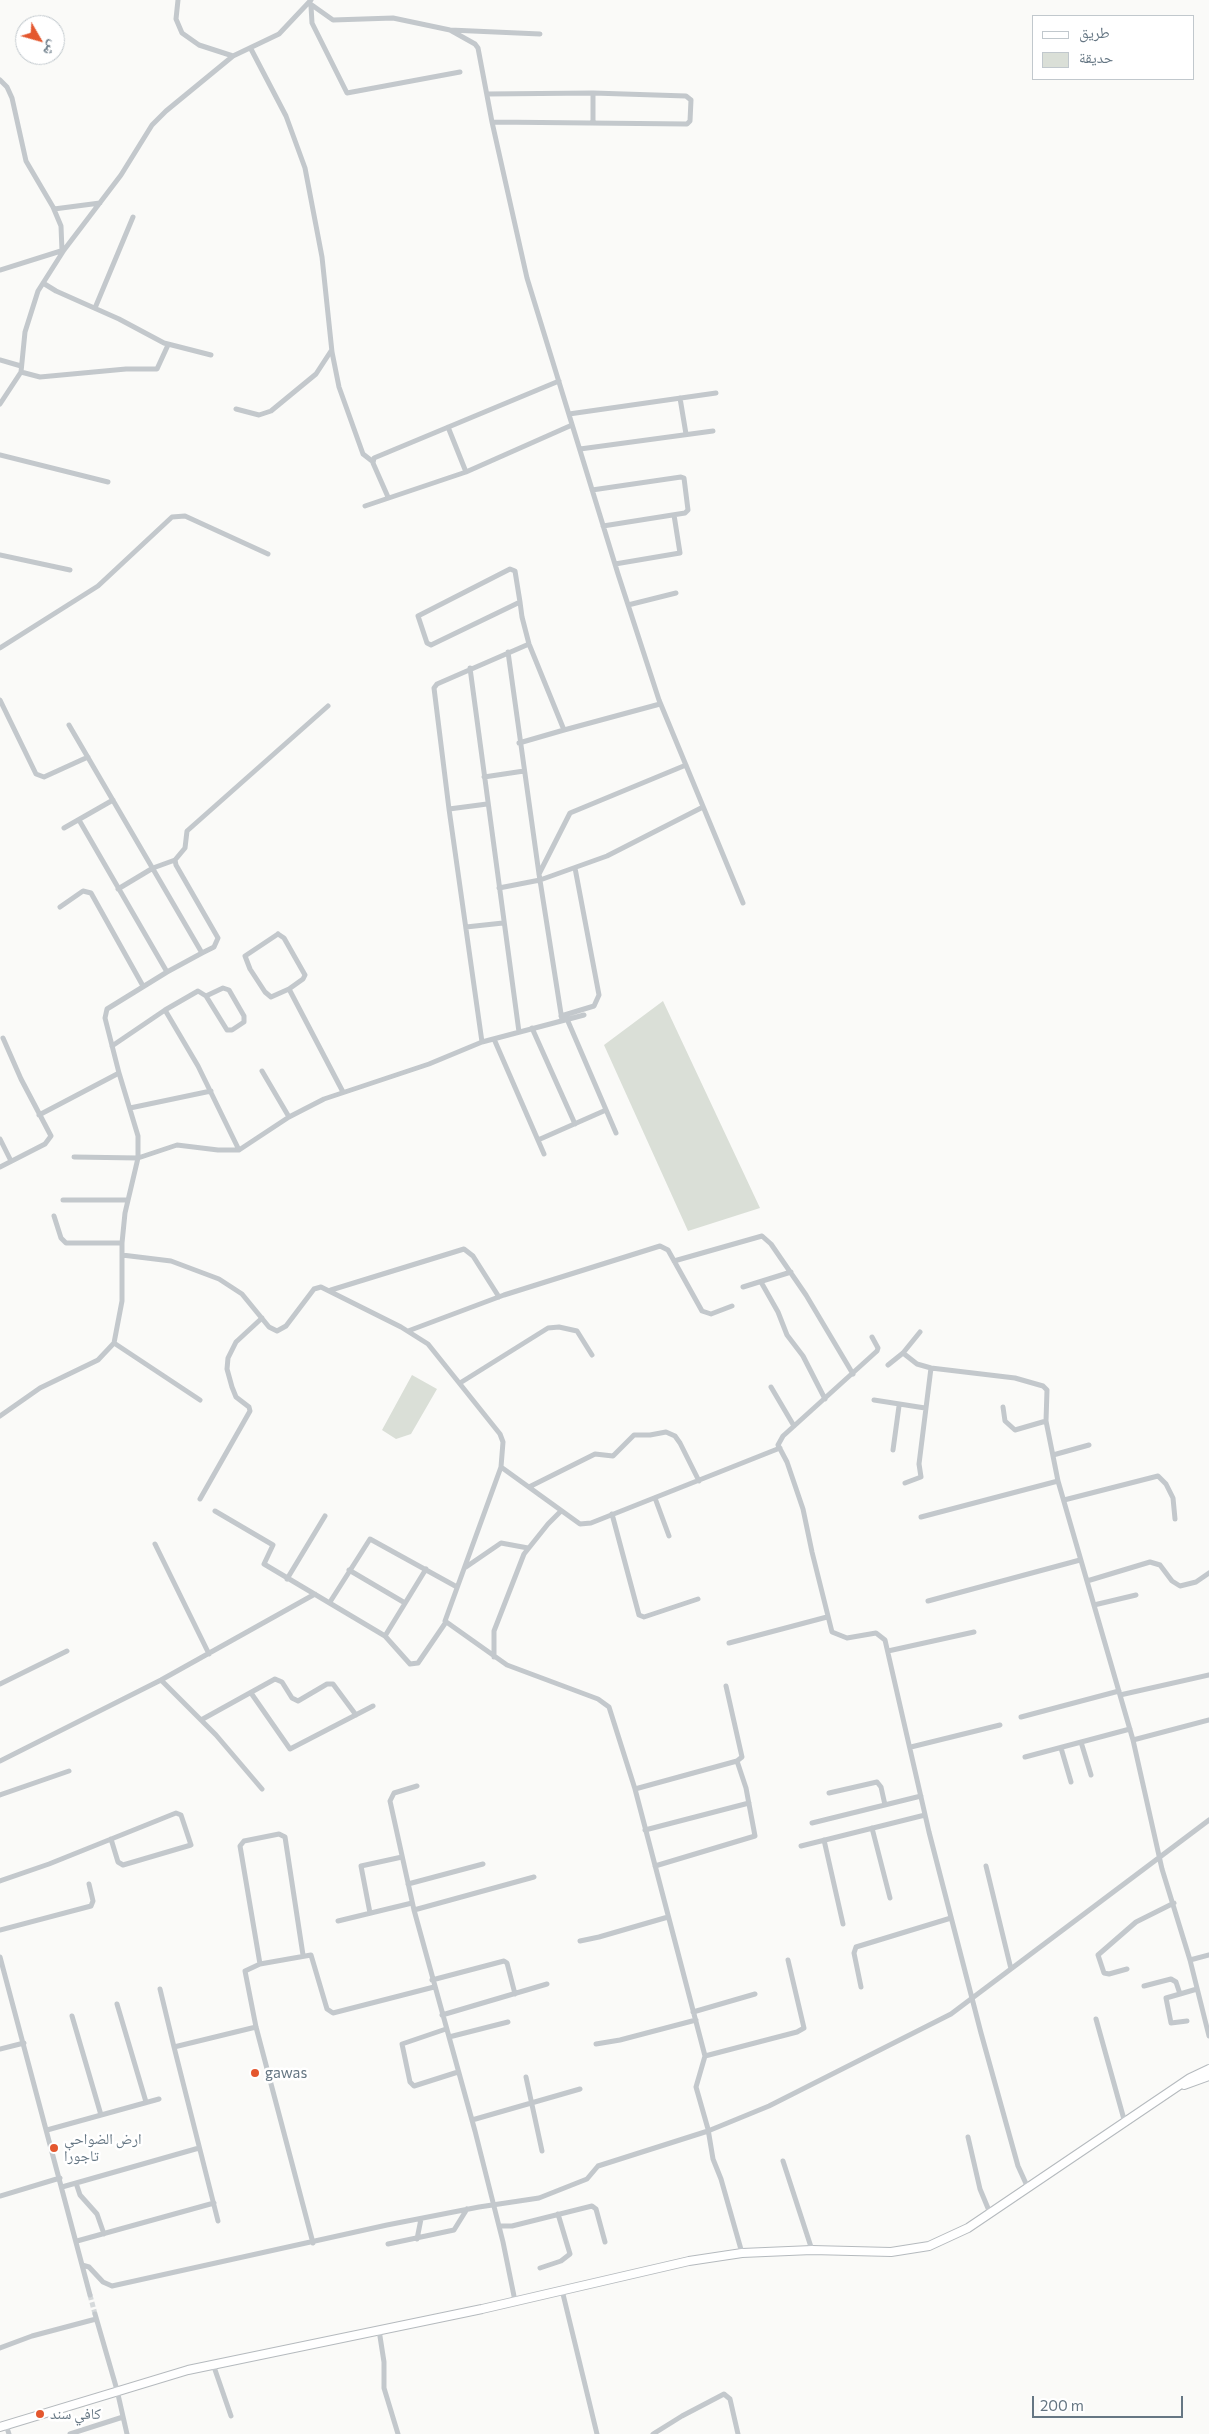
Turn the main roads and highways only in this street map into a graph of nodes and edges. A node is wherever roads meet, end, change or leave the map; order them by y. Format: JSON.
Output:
{"nodes":[{"id":1,"x":1209,"y":2069,"type":"edge"},
{"id":2,"x":1209,"y":2076,"type":"edge"},
{"id":3,"x":1178,"y":2087,"type":"junction"},
{"id":4,"x":3,"y":2426,"type":"edge"}],
"edges":[{"from":1,"to":3,"type":"main road"},
{"from":2,"to":3,"type":"main road"},
{"from":3,"to":4,"type":"main road"}]}
